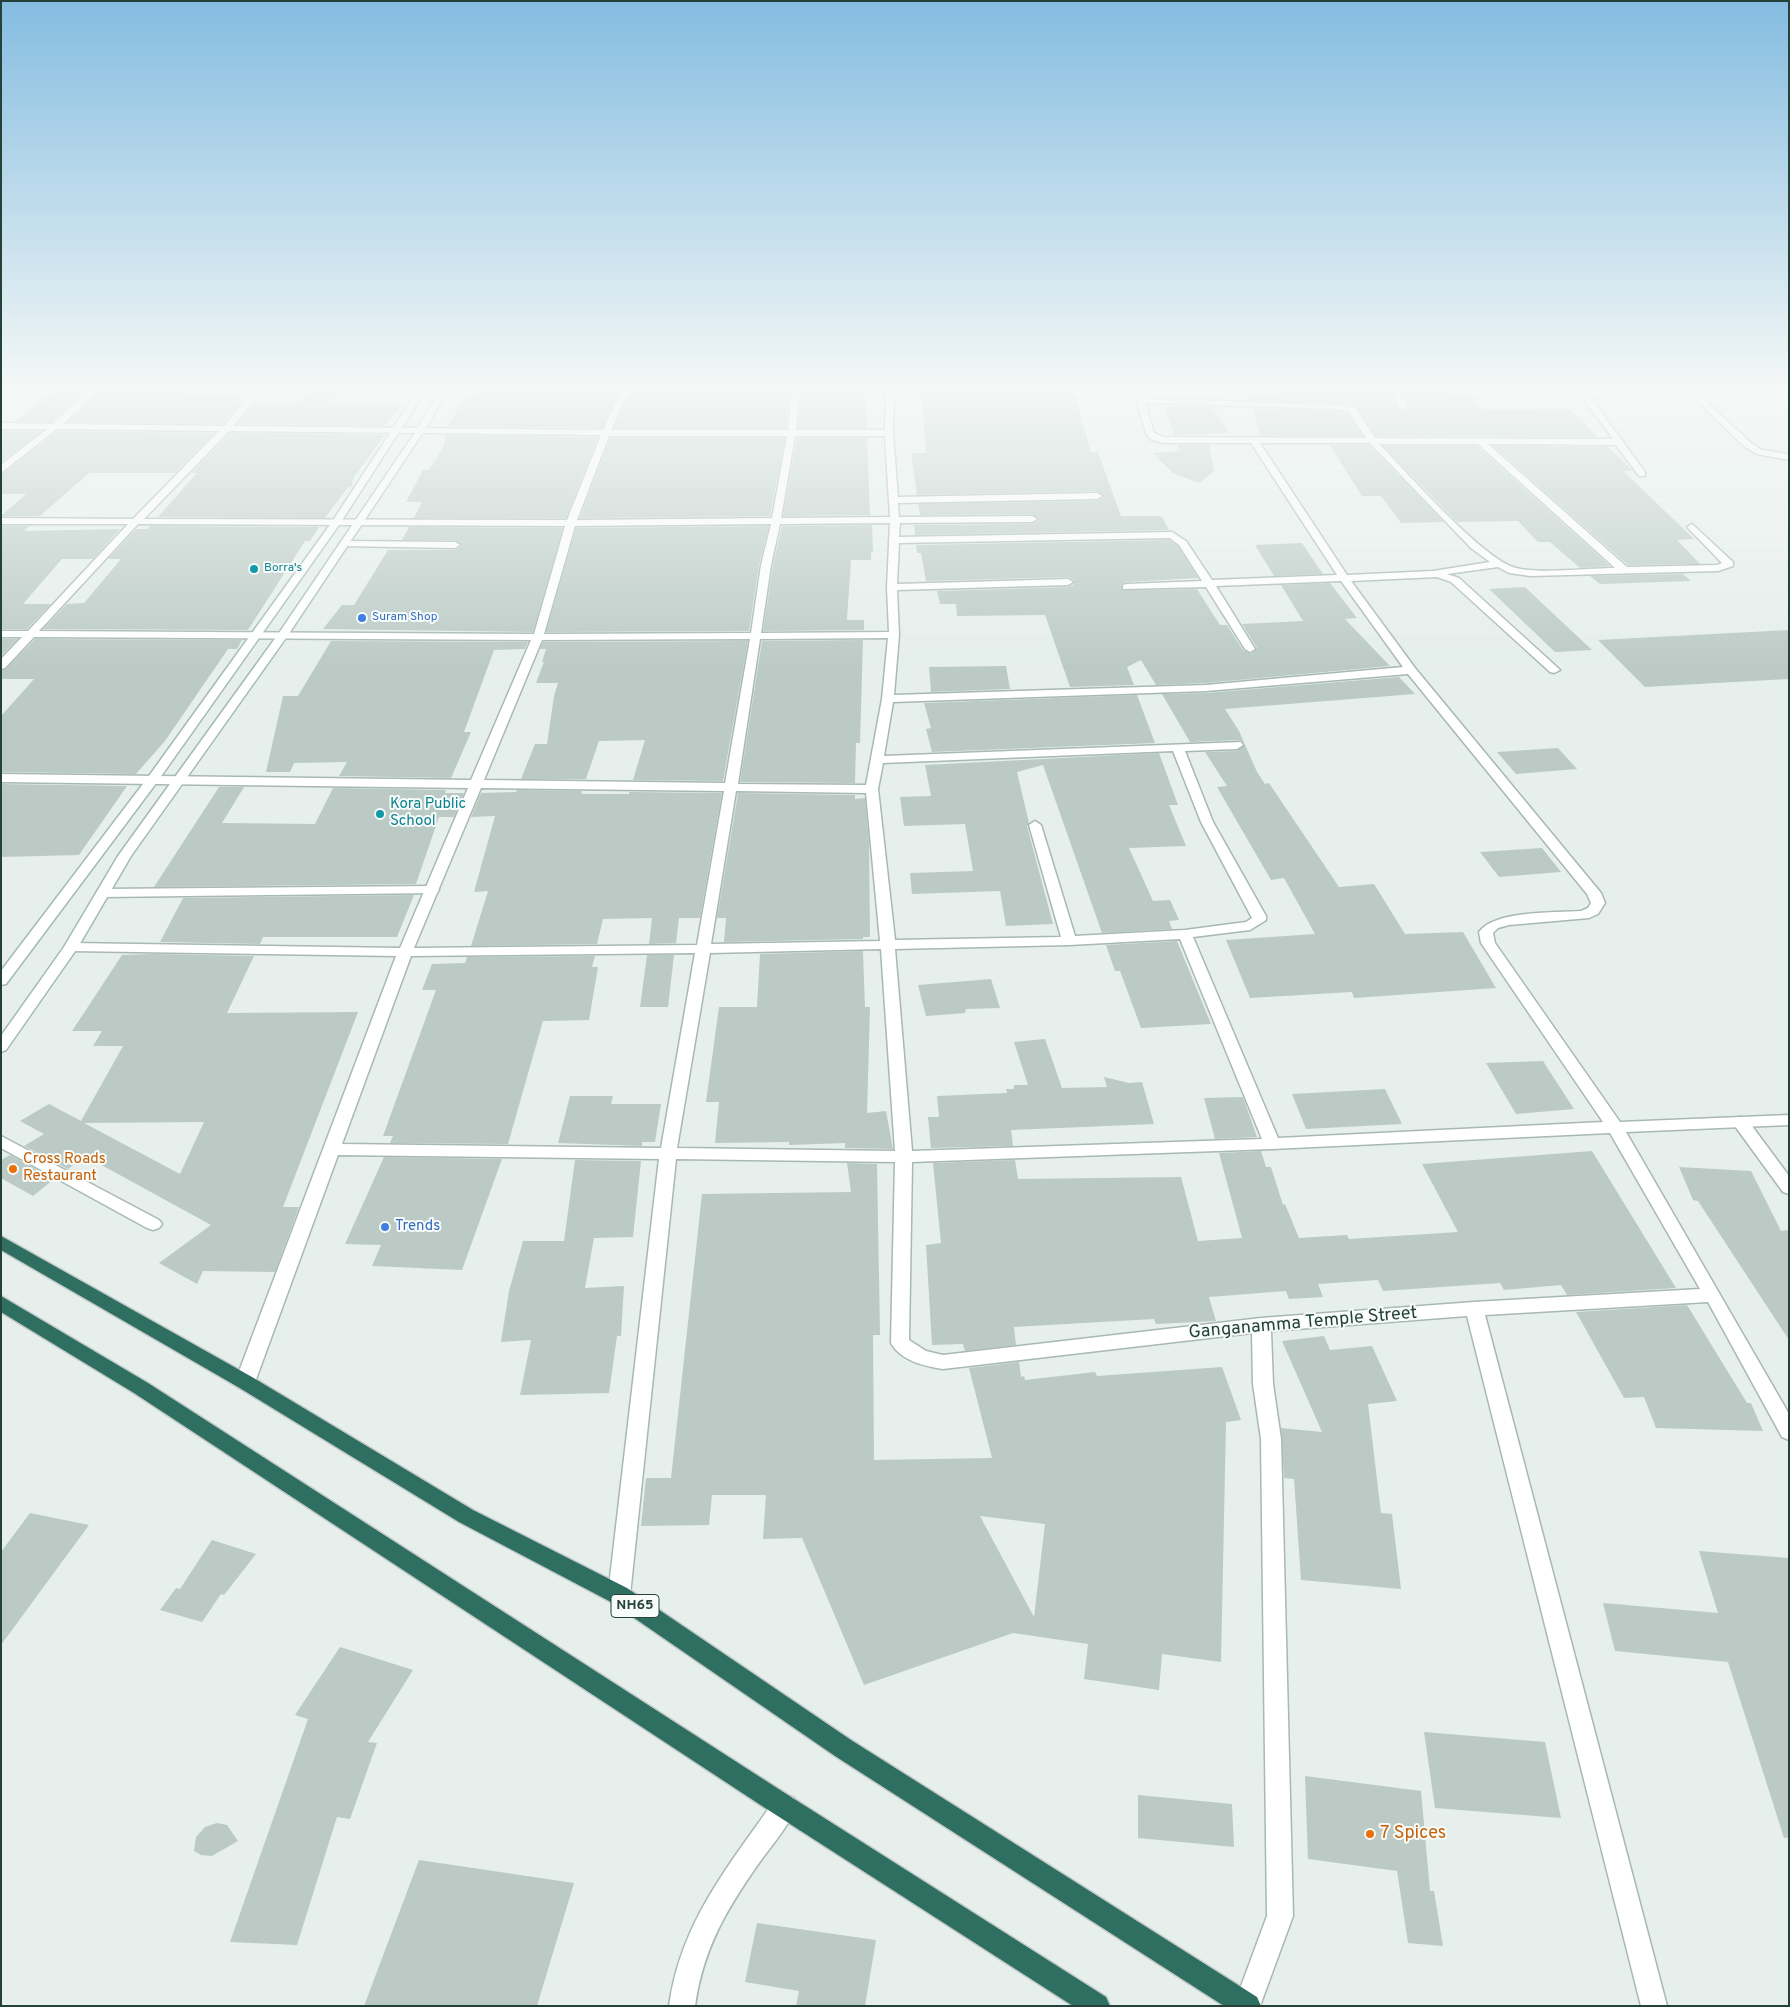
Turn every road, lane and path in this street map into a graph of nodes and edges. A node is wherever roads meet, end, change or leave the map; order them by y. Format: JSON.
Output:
{"nodes":[{"id":1,"x":176,"y":481,"type":"edge"},
{"id":2,"x":363,"y":481,"type":"edge"},
{"id":3,"x":387,"y":481,"type":"edge"},
{"id":4,"x":587,"y":481,"type":"edge"},
{"id":5,"x":782,"y":481,"type":"edge"},
{"id":6,"x":893,"y":481,"type":"edge"},
{"id":7,"x":1280,"y":481,"type":"edge"},
{"id":8,"x":1410,"y":481,"type":"edge"},
{"id":9,"x":1524,"y":481,"type":"edge"},
{"id":10,"x":1097,"y":496,"type":"dead end"},
{"id":11,"x":894,"y":500,"type":"junction"},
{"id":12,"x":1032,"y":519,"type":"dead end"},
{"id":13,"x":1,"y":521,"type":"edge"},
{"id":14,"x":136,"y":521,"type":"junction"},
{"id":15,"x":895,"y":521,"type":"junction"},
{"id":16,"x":776,"y":522,"type":"junction"},
{"id":17,"x":336,"y":523,"type":"junction"},
{"id":18,"x":358,"y":523,"type":"junction"},
{"id":19,"x":571,"y":523,"type":"junction"},
{"id":20,"x":1692,"y":527,"type":"dead end"},
{"id":21,"x":894,"y":540,"type":"junction"},
{"id":22,"x":344,"y":544,"type":"junction"},
{"id":23,"x":455,"y":545,"type":"dead end"},
{"id":24,"x":1499,"y":564,"type":"junction"},
{"id":25,"x":1625,"y":571,"type":"junction"},
{"id":26,"x":1428,"y":573,"type":"junction"},
{"id":27,"x":1345,"y":579,"type":"junction"},
{"id":28,"x":1068,"y":582,"type":"dead end"},
{"id":29,"x":1208,"y":585,"type":"junction"},
{"id":30,"x":892,"y":587,"type":"junction"},
{"id":31,"x":1127,"y":588,"type":"dead end"},
{"id":32,"x":1,"y":634,"type":"edge"},
{"id":33,"x":31,"y":634,"type":"junction"},
{"id":34,"x":256,"y":635,"type":"junction"},
{"id":35,"x":754,"y":635,"type":"junction"},
{"id":36,"x":894,"y":635,"type":"junction"},
{"id":37,"x":283,"y":636,"type":"junction"},
{"id":38,"x":538,"y":637,"type":"junction"},
{"id":39,"x":1250,"y":649,"type":"dead end"},
{"id":40,"x":1,"y":666,"type":"edge"},
{"id":41,"x":1411,"y":670,"type":"junction"},
{"id":42,"x":1554,"y":670,"type":"dead end"},
{"id":43,"x":888,"y":698,"type":"junction"},
{"id":44,"x":1237,"y":745,"type":"dead end"},
{"id":45,"x":1178,"y":748,"type":"junction"},
{"id":46,"x":876,"y":760,"type":"junction"},
{"id":47,"x":1,"y":778,"type":"edge"},
{"id":48,"x":153,"y":779,"type":"junction"},
{"id":49,"x":182,"y":780,"type":"junction"},
{"id":50,"x":477,"y":783,"type":"junction"},
{"id":51,"x":731,"y":787,"type":"junction"},
{"id":52,"x":872,"y":789,"type":"junction"},
{"id":53,"x":1035,"y":825,"type":"dead end"},
{"id":54,"x":432,"y":890,"type":"junction"},
{"id":55,"x":103,"y":894,"type":"junction"},
{"id":56,"x":1185,"y":934,"type":"junction"},
{"id":57,"x":1069,"y":941,"type":"junction"},
{"id":58,"x":888,"y":946,"type":"junction"},
{"id":59,"x":71,"y":947,"type":"junction"},
{"id":60,"x":701,"y":949,"type":"junction"},
{"id":61,"x":405,"y":952,"type":"junction"},
{"id":62,"x":1,"y":981,"type":"edge"},
{"id":63,"x":4,"y":1040,"type":"edge"},
{"id":64,"x":1789,"y":1120,"type":"edge"},
{"id":65,"x":1740,"y":1122,"type":"junction"},
{"id":66,"x":1615,"y":1127,"type":"junction"},
{"id":67,"x":1,"y":1141,"type":"edge"},
{"id":68,"x":1272,"y":1144,"type":"junction"},
{"id":69,"x":332,"y":1149,"type":"junction"},
{"id":70,"x":668,"y":1155,"type":"junction"},
{"id":71,"x":904,"y":1157,"type":"junction"},
{"id":72,"x":1789,"y":1188,"type":"edge"},
{"id":73,"x":153,"y":1224,"type":"dead end"},
{"id":74,"x":1,"y":1242,"type":"edge"},
{"id":75,"x":1713,"y":1295,"type":"junction"},
{"id":76,"x":1,"y":1303,"type":"edge"},
{"id":77,"x":1474,"y":1309,"type":"junction"},
{"id":78,"x":1260,"y":1325,"type":"junction"},
{"id":79,"x":246,"y":1382,"type":"junction"},
{"id":80,"x":1789,"y":1432,"type":"edge"},
{"id":81,"x":619,"y":1595,"type":"junction"},
{"id":82,"x":785,"y":1806,"type":"junction"},
{"id":83,"x":1248,"y":2005,"type":"edge"},
{"id":84,"x":682,"y":2006,"type":"edge"},
{"id":85,"x":1097,"y":2006,"type":"edge"},
{"id":86,"x":1654,"y":2006,"type":"edge"}],
"edges":[{"from":1,"to":14,"type":"street"},
{"from":2,"to":17,"type":"street"},
{"from":3,"to":18,"type":"street"},
{"from":4,"to":19,"type":"street"},
{"from":5,"to":16,"type":"street"},
{"from":6,"to":11,"type":"street"},
{"from":7,"to":27,"type":"street"},
{"from":8,"to":24,"type":"street"},
{"from":9,"to":25,"type":"street"},
{"from":10,"to":11,"type":"street"},
{"from":11,"to":15,"type":"street"},
{"from":12,"to":15,"type":"street"},
{"from":13,"to":14,"type":"street"},
{"from":14,"to":17,"type":"street"},
{"from":14,"to":33,"type":"street"},
{"from":15,"to":16,"type":"street"},
{"from":15,"to":21,"type":"street"},
{"from":16,"to":19,"type":"street"},
{"from":16,"to":35,"type":"street"},
{"from":17,"to":18,"type":"street"},
{"from":17,"to":34,"type":"street"},
{"from":18,"to":19,"type":"street"},
{"from":18,"to":22,"type":"street"},
{"from":19,"to":38,"type":"street"},
{"from":20,"to":25,"type":"street"},
{"from":21,"to":29,"type":"street"},
{"from":21,"to":30,"type":"street"},
{"from":22,"to":23,"type":"street"},
{"from":22,"to":37,"type":"street"},
{"from":24,"to":25,"type":"street"},
{"from":24,"to":26,"type":"street"},
{"from":26,"to":27,"type":"street"},
{"from":26,"to":42,"type":"street"},
{"from":27,"to":29,"type":"street"},
{"from":27,"to":41,"type":"street"},
{"from":28,"to":30,"type":"street"},
{"from":29,"to":31,"type":"street"},
{"from":29,"to":39,"type":"street"},
{"from":30,"to":36,"type":"street"},
{"from":32,"to":33,"type":"street"},
{"from":33,"to":34,"type":"street"},
{"from":33,"to":40,"type":"street"},
{"from":34,"to":37,"type":"street"},
{"from":34,"to":48,"type":"street"},
{"from":35,"to":36,"type":"street"},
{"from":35,"to":38,"type":"street"},
{"from":35,"to":51,"type":"street"},
{"from":36,"to":43,"type":"street"},
{"from":37,"to":38,"type":"street"},
{"from":37,"to":49,"type":"street"},
{"from":38,"to":50,"type":"street"},
{"from":41,"to":43,"type":"street"},
{"from":41,"to":66,"type":"street"},
{"from":43,"to":46,"type":"street"},
{"from":44,"to":45,"type":"street"},
{"from":45,"to":46,"type":"street"},
{"from":45,"to":56,"type":"street"},
{"from":46,"to":52,"type":"street"},
{"from":47,"to":48,"type":"street"},
{"from":48,"to":49,"type":"street"},
{"from":48,"to":62,"type":"street"},
{"from":49,"to":50,"type":"street"},
{"from":49,"to":55,"type":"street"},
{"from":50,"to":51,"type":"street"},
{"from":50,"to":54,"type":"street"},
{"from":51,"to":52,"type":"street"},
{"from":51,"to":60,"type":"street"},
{"from":52,"to":58,"type":"street"},
{"from":53,"to":57,"type":"street"},
{"from":54,"to":55,"type":"street"},
{"from":54,"to":61,"type":"street"},
{"from":55,"to":59,"type":"street"},
{"from":56,"to":57,"type":"street"},
{"from":56,"to":68,"type":"street"},
{"from":57,"to":58,"type":"street"},
{"from":58,"to":60,"type":"street"},
{"from":58,"to":71,"type":"street"},
{"from":59,"to":61,"type":"street"},
{"from":59,"to":63,"type":"street"},
{"from":60,"to":61,"type":"street"},
{"from":60,"to":70,"type":"street"},
{"from":61,"to":69,"type":"street"},
{"from":64,"to":65,"type":"street"},
{"from":65,"to":66,"type":"street"},
{"from":65,"to":72,"type":"street"},
{"from":66,"to":68,"type":"street"},
{"from":66,"to":75,"type":"street"},
{"from":67,"to":73,"type":"street"},
{"from":68,"to":71,"type":"street"},
{"from":69,"to":70,"type":"street"},
{"from":69,"to":79,"type":"street"},
{"from":70,"to":71,"type":"street"},
{"from":70,"to":81,"type":"street"},
{"from":71,"to":78,"type":"street","name":"Ganganamma Temple Street"},
{"from":74,"to":79,"type":"highway","number":"NH65"},
{"from":75,"to":77,"type":"street","name":"Ganganamma Temple Street"},
{"from":75,"to":80,"type":"street"},
{"from":76,"to":82,"type":"highway"},
{"from":77,"to":78,"type":"street","name":"Ganganamma Temple Street"},
{"from":77,"to":86,"type":"street"},
{"from":78,"to":83,"type":"street"},
{"from":79,"to":81,"type":"highway","number":"NH65"},
{"from":81,"to":83,"type":"highway","number":"NH65"},
{"from":82,"to":84,"type":"street"},
{"from":82,"to":85,"type":"highway"}]}
